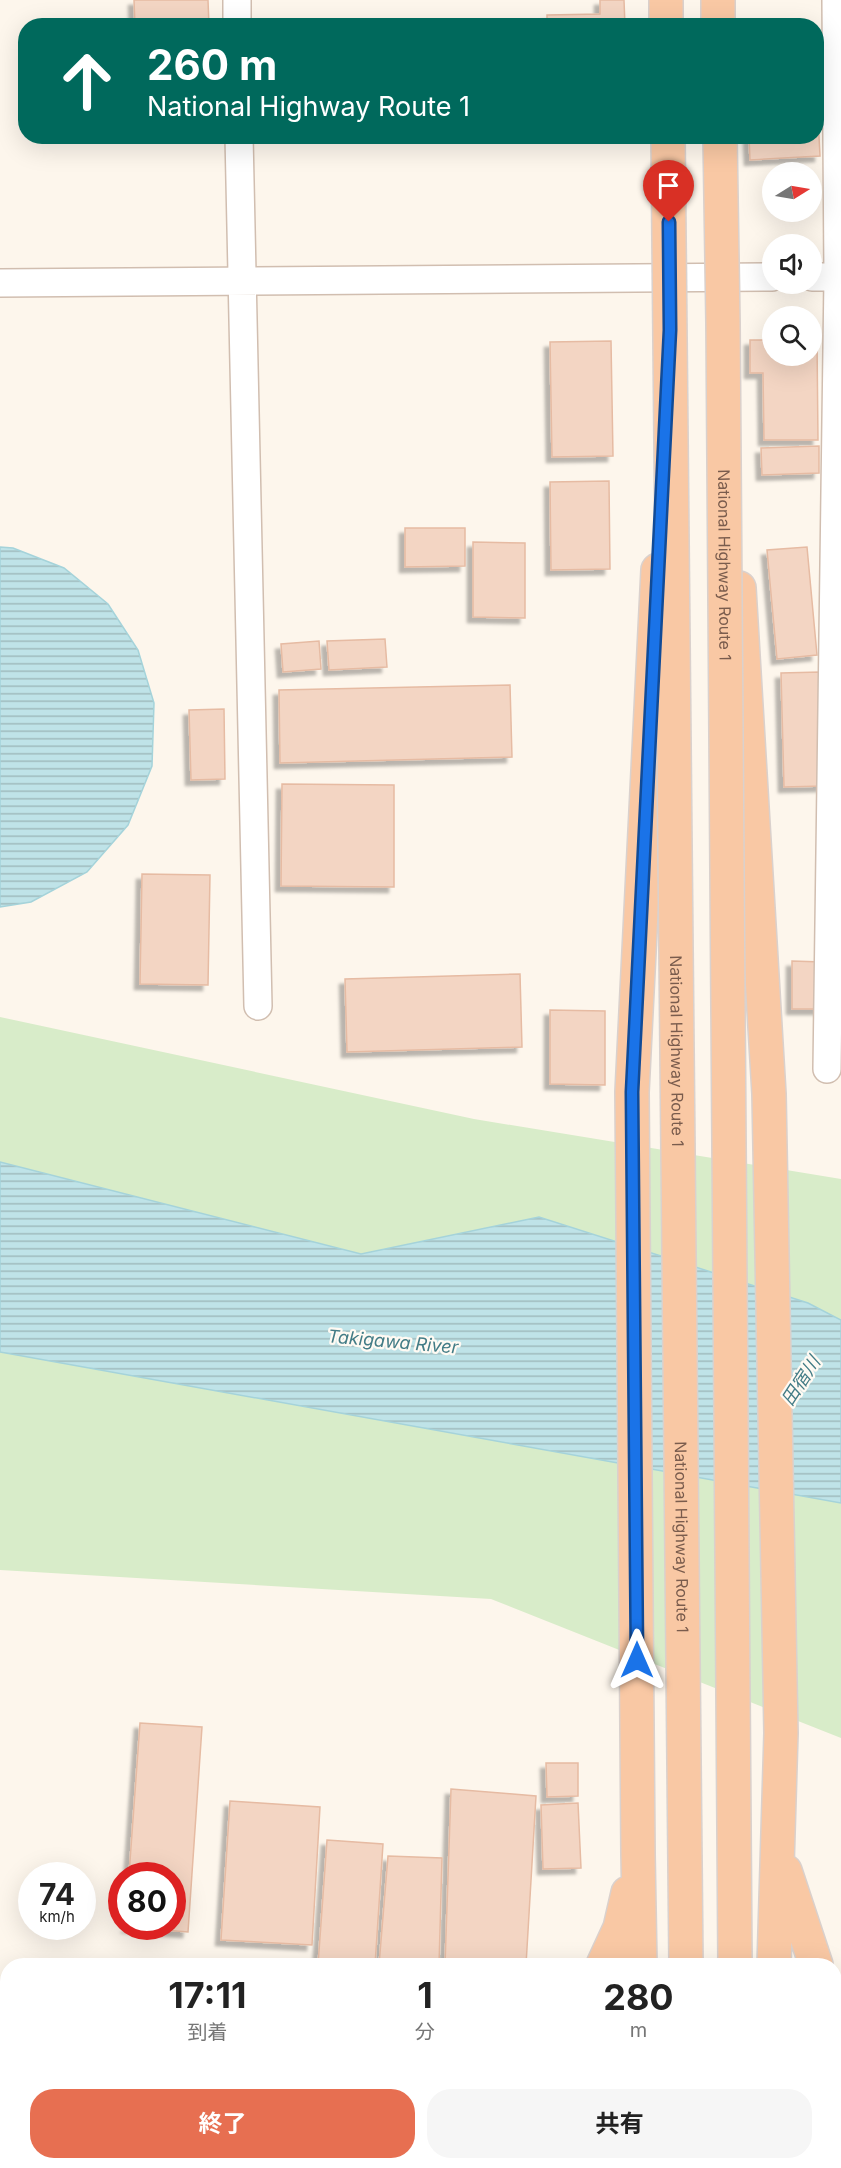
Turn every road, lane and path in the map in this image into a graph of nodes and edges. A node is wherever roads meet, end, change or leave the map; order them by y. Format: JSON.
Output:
{"nodes":[{"id":1,"x":237,"y":0,"type":"edge"},
{"id":2,"x":666,"y":0,"type":"edge"},
{"id":3,"x":718,"y":0,"type":"edge"},
{"id":4,"x":836,"y":0,"type":"edge"},
{"id":5,"x":237,"y":18,"type":"edge"},
{"id":6,"x":666,"y":18,"type":"edge"},
{"id":7,"x":718,"y":18,"type":"edge"},
{"id":8,"x":239,"y":144,"type":"edge"},
{"id":9,"x":668,"y":144,"type":"edge"},
{"id":10,"x":720,"y":144,"type":"edge"},
{"id":11,"x":822,"y":277,"type":"edge"},
{"id":12,"x":840,"y":277,"type":"edge"},
{"id":13,"x":762,"y":278,"type":"edge"},
{"id":14,"x":240,"y":282,"type":"junction"},
{"id":15,"x":0,"y":283,"type":"edge"},
{"id":16,"x":723,"y":323,"type":"junction"},
{"id":17,"x":670,"y":330,"type":"junction"},
{"id":18,"x":258,"y":1006,"type":"dead end"},
{"id":19,"x":827,"y":1069,"type":"dead end"},
{"id":20,"x":779,"y":1853,"type":"junction"},
{"id":21,"x":638,"y":1854,"type":"junction"},
{"id":22,"x":606,"y":1958,"type":"edge"},
{"id":23,"x":640,"y":1958,"type":"edge"},
{"id":24,"x":686,"y":1958,"type":"edge"},
{"id":25,"x":735,"y":1958,"type":"edge"},
{"id":26,"x":774,"y":1958,"type":"edge"},
{"id":27,"x":814,"y":1958,"type":"edge"}],
"edges":[{"from":1,"to":5,"type":"street"},
{"from":2,"to":6,"type":"highway"},
{"from":3,"to":7,"type":"highway"},
{"from":4,"to":12,"type":"street"},
{"from":8,"to":14,"type":"street"},
{"from":9,"to":17,"type":"highway","name":"National Highway Route 1","bridge":true},
{"from":10,"to":16,"type":"highway","name":"National Highway Route 1","bridge":true},
{"from":11,"to":12,"type":"street"},
{"from":12,"to":19,"type":"street"},
{"from":13,"to":14,"type":"street"},
{"from":14,"to":15,"type":"street"},
{"from":14,"to":18,"type":"street"},
{"from":16,"to":20,"type":"highway","bridge":true},
{"from":16,"to":25,"type":"highway","name":"National Highway Route 1","bridge":true},
{"from":17,"to":21,"type":"highway","bridge":true},
{"from":17,"to":24,"type":"highway","name":"National Highway Route 1","bridge":true},
{"from":20,"to":26,"type":"highway"},
{"from":20,"to":27,"type":"highway"},
{"from":21,"to":22,"type":"highway"},
{"from":21,"to":23,"type":"highway"}]}
